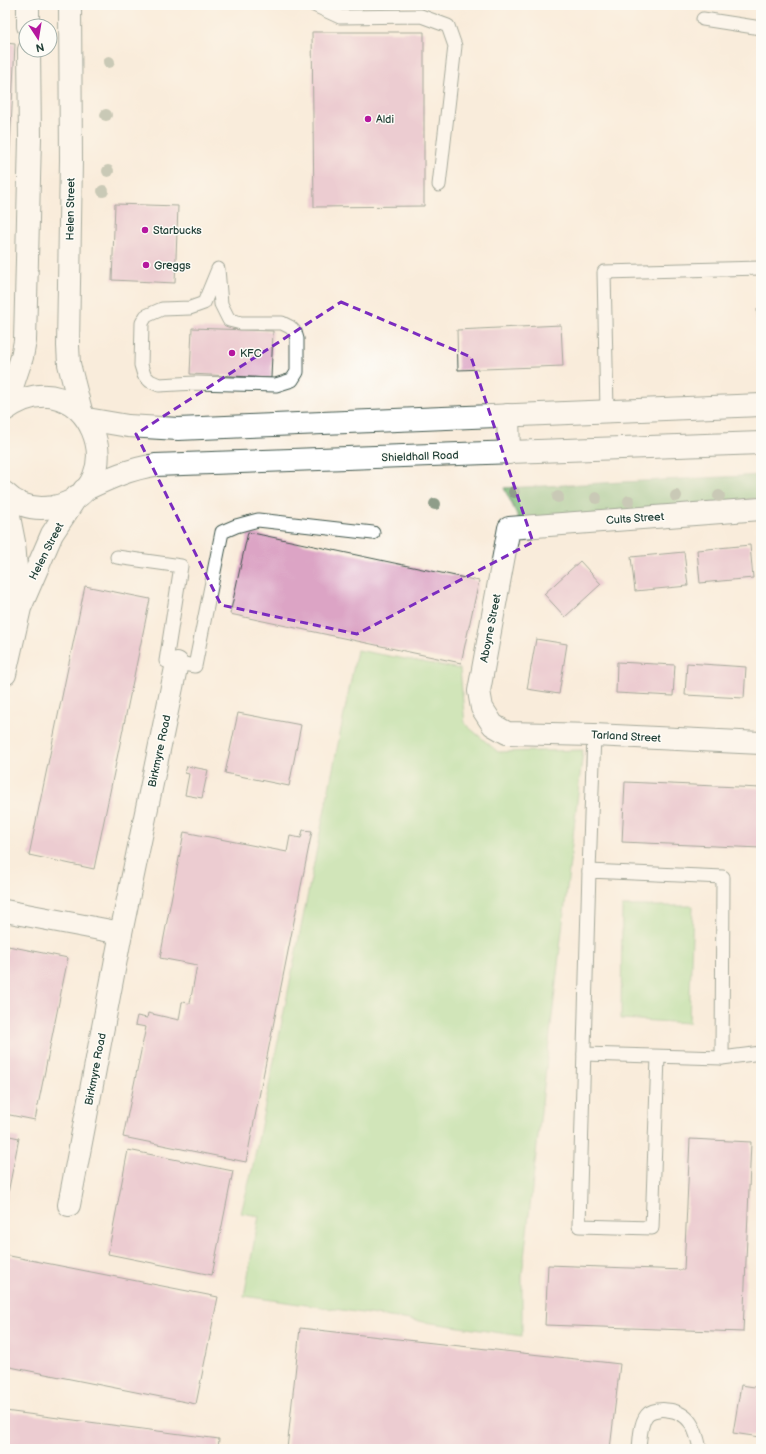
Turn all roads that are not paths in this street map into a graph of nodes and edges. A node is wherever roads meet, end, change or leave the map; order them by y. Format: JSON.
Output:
{"nodes":[{"id":1,"x":28,"y":5,"type":"edge"},
{"id":2,"x":70,"y":5,"type":"edge"},
{"id":3,"x":314,"y":5,"type":"edge"},
{"id":4,"x":28,"y":18,"type":"edge"},
{"id":5,"x":703,"y":19,"type":"dead end"},
{"id":6,"x":761,"y":28,"type":"edge"},
{"id":7,"x":29,"y":58,"type":"edge"},
{"id":8,"x":439,"y":185,"type":"dead end"},
{"id":9,"x":761,"y":268,"type":"edge"},
{"id":10,"x":218,"y":269,"type":"joint"},
{"id":11,"x":761,"y":405,"type":"edge"},
{"id":12,"x":5,"y":409,"type":"edge"},
{"id":13,"x":607,"y":411,"type":"junction"},
{"id":14,"x":84,"y":415,"type":"junction"},
{"id":15,"x":508,"y":415,"type":"junction"},
{"id":16,"x":761,"y":443,"type":"edge"},
{"id":17,"x":509,"y":453,"type":"junction"},
{"id":18,"x":81,"y":493,"type":"junction"},
{"id":19,"x":5,"y":495,"type":"edge"},
{"id":20,"x":761,"y":509,"type":"edge"},
{"id":21,"x":509,"y":528,"type":"joint"},
{"id":22,"x":373,"y":533,"type":"dead end"},
{"id":23,"x":117,"y":557,"type":"dead end"},
{"id":24,"x":20,"y":608,"type":"junction"},
{"id":25,"x":177,"y":663,"type":"junction"},
{"id":26,"x":5,"y":674,"type":"edge"},
{"id":27,"x":493,"y":725,"type":"joint"},
{"id":28,"x":594,"y":735,"type":"junction"},
{"id":29,"x":761,"y":743,"type":"edge"},
{"id":30,"x":589,"y":871,"type":"junction"},
{"id":31,"x":5,"y":911,"type":"edge"},
{"id":32,"x":121,"y":933,"type":"junction"},
{"id":33,"x":761,"y":1053,"type":"edge"},
{"id":34,"x":584,"y":1054,"type":"junction"},
{"id":35,"x":658,"y":1057,"type":"junction"},
{"id":36,"x":722,"y":1058,"type":"junction"},
{"id":37,"x":69,"y":1205,"type":"dead end"},
{"id":38,"x":639,"y":1449,"type":"edge"},
{"id":39,"x":700,"y":1449,"type":"edge"}],
"edges":[{"from":1,"to":4,"type":"street"},
{"from":2,"to":14,"type":"street","name":"Helen Street"},
{"from":3,"to":8,"type":"lane"},
{"from":5,"to":6,"type":"lane"},
{"from":7,"to":12,"type":"street"},
{"from":9,"to":13,"type":"lane"},
{"from":10,"to":10,"type":"lane"},
{"from":11,"to":13,"type":"street"},
{"from":12,"to":14,"type":"street"},
{"from":13,"to":15,"type":"street"},
{"from":14,"to":15,"type":"street"},
{"from":14,"to":18,"type":"street","name":"Helen Street"},
{"from":15,"to":17,"type":"street"},
{"from":16,"to":17,"type":"street","name":"Shieldhall Road"},
{"from":17,"to":18,"type":"street","name":"Shieldhall Road"},
{"from":18,"to":19,"type":"street","name":"Shieldhall Road"},
{"from":18,"to":24,"type":"street","name":"Helen Street"},
{"from":19,"to":24,"type":"street","name":"Helen Street"},
{"from":20,"to":21,"type":"street","name":"Cults Street"},
{"from":21,"to":27,"type":"street","name":"Aboyne Street"},
{"from":22,"to":25,"type":"lane"},
{"from":23,"to":25,"type":"lane"},
{"from":24,"to":26,"type":"street","name":"Helen Street"},
{"from":25,"to":32,"type":"street","name":"Birkmyre Road"},
{"from":27,"to":28,"type":"street","name":"Tarland Street"},
{"from":28,"to":29,"type":"street","name":"Tarland Street"},
{"from":28,"to":30,"type":"lane"},
{"from":30,"to":34,"type":"lane"},
{"from":30,"to":36,"type":"lane"},
{"from":31,"to":32,"type":"street"},
{"from":32,"to":37,"type":"street","name":"Birkmyre Road"},
{"from":33,"to":36,"type":"lane"},
{"from":34,"to":35,"type":"lane"},
{"from":34,"to":35,"type":"lane"},
{"from":35,"to":36,"type":"lane"},
{"from":38,"to":39,"type":"lane"}]}
